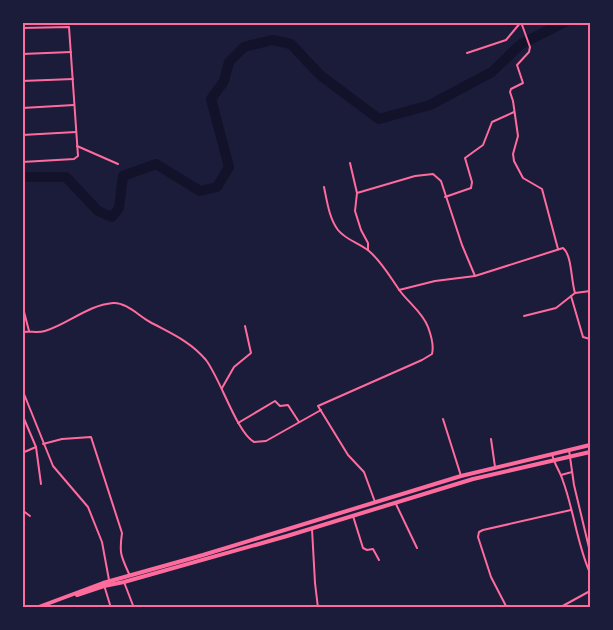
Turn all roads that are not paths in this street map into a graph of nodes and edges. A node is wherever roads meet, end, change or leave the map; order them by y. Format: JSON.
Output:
{"nodes":[{"id":1,"x":521,"y":22,"type":"edge"},
{"id":2,"x":22,"y":28,"type":"edge"},
{"id":3,"x":71,"y":52,"type":"junction"},
{"id":4,"x":466,"y":53,"type":"dead end"},
{"id":5,"x":22,"y":54,"type":"edge"},
{"id":6,"x":73,"y":79,"type":"junction"},
{"id":7,"x":22,"y":81,"type":"edge"},
{"id":8,"x":75,"y":105,"type":"junction"},
{"id":9,"x":22,"y":108,"type":"edge"},
{"id":10,"x":514,"y":112,"type":"junction"},
{"id":11,"x":76,"y":132,"type":"junction"},
{"id":12,"x":22,"y":135,"type":"edge"},
{"id":13,"x":77,"y":146,"type":"junction"},
{"id":14,"x":22,"y":162,"type":"edge"},
{"id":15,"x":350,"y":163,"type":"dead end"},
{"id":16,"x":118,"y":164,"type":"dead end"},
{"id":17,"x":324,"y":187,"type":"dead end"},
{"id":18,"x":357,"y":192,"type":"junction"},
{"id":19,"x":446,"y":197,"type":"junction"},
{"id":20,"x":558,"y":249,"type":"junction"},
{"id":21,"x":368,"y":250,"type":"junction"},
{"id":22,"x":475,"y":276,"type":"junction"},
{"id":23,"x":399,"y":290,"type":"junction"},
{"id":24,"x":591,"y":291,"type":"edge"},
{"id":25,"x":574,"y":293,"type":"junction"},
{"id":26,"x":570,"y":295,"type":"junction"},
{"id":27,"x":22,"y":304,"type":"edge"},
{"id":28,"x":524,"y":316,"type":"dead end"},
{"id":29,"x":245,"y":326,"type":"dead end"},
{"id":30,"x":29,"y":331,"type":"junction"},
{"id":31,"x":22,"y":332,"type":"edge"},
{"id":32,"x":591,"y":339,"type":"edge"},
{"id":33,"x":222,"y":388,"type":"junction"},
{"id":34,"x":22,"y":389,"type":"edge"},
{"id":35,"x":321,"y":410,"type":"junction"},
{"id":36,"x":22,"y":414,"type":"edge"},
{"id":37,"x":443,"y":419,"type":"dead end"},
{"id":38,"x":299,"y":422,"type":"junction"},
{"id":39,"x":238,"y":423,"type":"junction"},
{"id":40,"x":490,"y":439,"type":"dead end"},
{"id":41,"x":43,"y":444,"type":"junction"},
{"id":42,"x":591,"y":445,"type":"edge"},
{"id":43,"x":36,"y":447,"type":"junction"},
{"id":44,"x":569,"y":450,"type":"junction"},
{"id":45,"x":591,"y":452,"type":"edge"},
{"id":46,"x":22,"y":453,"type":"edge"},
{"id":47,"x":552,"y":454,"type":"junction"},
{"id":48,"x":571,"y":456,"type":"junction"},
{"id":49,"x":553,"y":460,"type":"junction"},
{"id":50,"x":495,"y":467,"type":"junction"},
{"id":51,"x":572,"y":472,"type":"junction"},
{"id":52,"x":561,"y":475,"type":"junction"},
{"id":53,"x":460,"y":476,"type":"junction"},
{"id":54,"x":41,"y":484,"type":"dead end"},
{"id":55,"x":574,"y":485,"type":"junction"},
{"id":56,"x":565,"y":487,"type":"junction"},
{"id":57,"x":375,"y":502,"type":"junction"},
{"id":58,"x":395,"y":502,"type":"junction"},
{"id":59,"x":22,"y":510,"type":"edge"},
{"id":60,"x":571,"y":510,"type":"junction"},
{"id":61,"x":353,"y":515,"type":"junction"},
{"id":62,"x":30,"y":516,"type":"dead end"},
{"id":63,"x":303,"y":525,"type":"junction"},
{"id":64,"x":312,"y":529,"type":"junction"},
{"id":65,"x":304,"y":531,"type":"junction"},
{"id":66,"x":417,"y":548,"type":"dead end"},
{"id":67,"x":591,"y":552,"type":"edge"},
{"id":68,"x":379,"y":560,"type":"dead end"},
{"id":69,"x":590,"y":573,"type":"edge"},
{"id":70,"x":130,"y":577,"type":"junction"},
{"id":71,"x":109,"y":581,"type":"junction"},
{"id":72,"x":124,"y":582,"type":"junction"},
{"id":73,"x":103,"y":584,"type":"junction"},
{"id":74,"x":591,"y":591,"type":"edge"},
{"id":75,"x":36,"y":608,"type":"edge"},
{"id":76,"x":44,"y":608,"type":"edge"},
{"id":77,"x":111,"y":608,"type":"edge"},
{"id":78,"x":134,"y":608,"type":"edge"},
{"id":79,"x":318,"y":608,"type":"edge"},
{"id":80,"x":507,"y":608,"type":"edge"},
{"id":81,"x":559,"y":608,"type":"edge"}],
"edges":[{"from":1,"to":4,"type":"street"},
{"from":1,"to":10,"type":"street"},
{"from":2,"to":3,"type":"street"},
{"from":3,"to":5,"type":"street"},
{"from":3,"to":6,"type":"street"},
{"from":6,"to":7,"type":"street"},
{"from":6,"to":8,"type":"street"},
{"from":8,"to":9,"type":"street"},
{"from":8,"to":11,"type":"street"},
{"from":10,"to":19,"type":"street"},
{"from":10,"to":20,"type":"street"},
{"from":11,"to":12,"type":"street"},
{"from":11,"to":13,"type":"street"},
{"from":13,"to":14,"type":"street"},
{"from":13,"to":16,"type":"street"},
{"from":15,"to":18,"type":"street"},
{"from":17,"to":21,"type":"street"},
{"from":18,"to":19,"type":"street"},
{"from":18,"to":21,"type":"street"},
{"from":19,"to":22,"type":"street"},
{"from":20,"to":22,"type":"street"},
{"from":20,"to":25,"type":"street"},
{"from":21,"to":23,"type":"street"},
{"from":22,"to":23,"type":"street"},
{"from":23,"to":35,"type":"street"},
{"from":24,"to":25,"type":"street"},
{"from":25,"to":26,"type":"street"},
{"from":26,"to":28,"type":"street"},
{"from":26,"to":32,"type":"street"},
{"from":27,"to":30,"type":"street"},
{"from":29,"to":33,"type":"street"},
{"from":30,"to":31,"type":"street"},
{"from":30,"to":33,"type":"street"},
{"from":33,"to":39,"type":"street"},
{"from":34,"to":41,"type":"street"},
{"from":35,"to":38,"type":"street"},
{"from":35,"to":57,"type":"street"},
{"from":36,"to":43,"type":"street"},
{"from":37,"to":53,"type":"street"},
{"from":38,"to":39,"type":"street"},
{"from":38,"to":39,"type":"street"},
{"from":40,"to":50,"type":"street"},
{"from":41,"to":70,"type":"street"},
{"from":41,"to":71,"type":"street"},
{"from":42,"to":44,"type":"highway"},
{"from":43,"to":46,"type":"street"},
{"from":43,"to":54,"type":"street"},
{"from":44,"to":47,"type":"highway"},
{"from":44,"to":48,"type":"street"},
{"from":45,"to":48,"type":"highway"},
{"from":47,"to":49,"type":"street"},
{"from":47,"to":50,"type":"highway"},
{"from":48,"to":49,"type":"highway"},
{"from":48,"to":51,"type":"street"},
{"from":49,"to":52,"type":"street"},
{"from":49,"to":58,"type":"highway"},
{"from":50,"to":53,"type":"highway"},
{"from":51,"to":52,"type":"street"},
{"from":51,"to":55,"type":"street"},
{"from":52,"to":56,"type":"street"},
{"from":53,"to":57,"type":"highway"},
{"from":55,"to":56,"type":"street"},
{"from":55,"to":67,"type":"street"},
{"from":56,"to":60,"type":"street"},
{"from":57,"to":63,"type":"highway"},
{"from":58,"to":61,"type":"highway"},
{"from":58,"to":66,"type":"street"},
{"from":59,"to":62,"type":"street"},
{"from":60,"to":69,"type":"street"},
{"from":60,"to":80,"type":"street"},
{"from":61,"to":64,"type":"highway"},
{"from":61,"to":68,"type":"street"},
{"from":63,"to":65,"type":"highway"},
{"from":63,"to":70,"type":"highway"},
{"from":64,"to":65,"type":"highway"},
{"from":64,"to":79,"type":"street"},
{"from":65,"to":72,"type":"highway"},
{"from":70,"to":71,"type":"highway"},
{"from":71,"to":73,"type":"highway"},
{"from":72,"to":73,"type":"highway"},
{"from":72,"to":78,"type":"street"},
{"from":73,"to":75,"type":"highway"},
{"from":73,"to":76,"type":"highway"},
{"from":73,"to":77,"type":"street"},
{"from":74,"to":81,"type":"street"}]}
